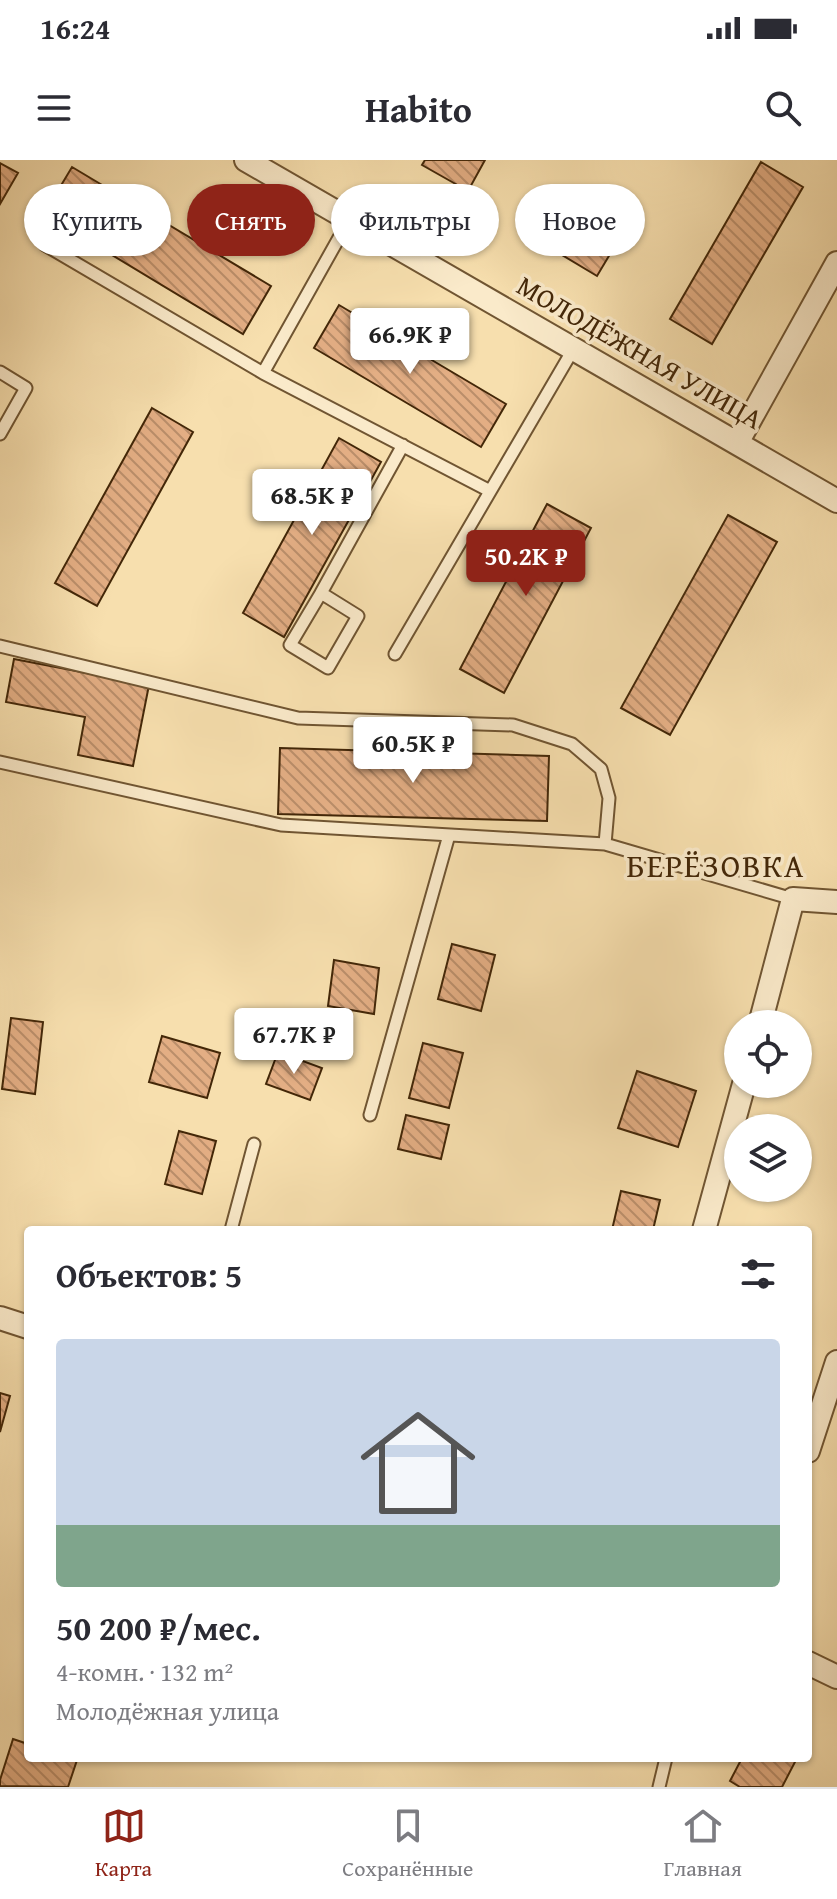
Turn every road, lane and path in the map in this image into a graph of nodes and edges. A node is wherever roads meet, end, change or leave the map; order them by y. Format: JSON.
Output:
{"nodes":[{"id":1,"x":246,"y":160,"type":"edge"},
{"id":2,"x":331,"y":210,"type":"edge"},
{"id":3,"x":331,"y":252,"type":"edge"},
{"id":4,"x":64,"y":256,"type":"edge"},
{"id":5,"x":412,"y":256,"type":"edge"},
{"id":6,"x":837,"y":263,"type":"edge"},
{"id":7,"x":574,"y":348,"type":"junction"},
{"id":8,"x":0,"y":372,"type":"edge"},
{"id":9,"x":263,"y":373,"type":"junction"},
{"id":10,"x":0,"y":434,"type":"edge"},
{"id":11,"x":737,"y":443,"type":"junction"},
{"id":12,"x":403,"y":445,"type":"junction"},
{"id":13,"x":490,"y":491,"type":"junction"},
{"id":14,"x":837,"y":501,"type":"edge"},
{"id":15,"x":321,"y":593,"type":"junction"},
{"id":16,"x":0,"y":646,"type":"edge"},
{"id":17,"x":395,"y":654,"type":"dead end"},
{"id":18,"x":0,"y":762,"type":"edge"},
{"id":19,"x":449,"y":835,"type":"junction"},
{"id":20,"x":605,"y":844,"type":"junction"},
{"id":21,"x":793,"y":899,"type":"junction"},
{"id":22,"x":837,"y":902,"type":"edge"},
{"id":23,"x":764,"y":1010,"type":"edge"},
{"id":24,"x":740,"y":1098,"type":"edge"},
{"id":25,"x":370,"y":1115,"type":"dead end"},
{"id":26,"x":254,"y":1144,"type":"dead end"},
{"id":27,"x":232,"y":1226,"type":"edge"},
{"id":28,"x":705,"y":1226,"type":"edge"},
{"id":29,"x":0,"y":1318,"type":"edge"},
{"id":30,"x":24,"y":1326,"type":"edge"},
{"id":31,"x":837,"y":1362,"type":"edge"},
{"id":32,"x":812,"y":1439,"type":"edge"},
{"id":33,"x":812,"y":1665,"type":"edge"},
{"id":34,"x":837,"y":1677,"type":"edge"},
{"id":35,"x":665,"y":1762,"type":"edge"},
{"id":36,"x":659,"y":1787,"type":"edge"}],
"edges":[{"from":1,"to":2,"type":"street","name":"МОЛОДЁЖНАЯ УЛИЦА"},
{"from":3,"to":9,"type":"lane"},
{"from":4,"to":9,"type":"lane"},
{"from":5,"to":7,"type":"street","name":"МОЛОДЁЖНАЯ УЛИЦА"},
{"from":6,"to":11,"type":"street"},
{"from":7,"to":11,"type":"street","name":"МОЛОДЁЖНАЯ УЛИЦА"},
{"from":7,"to":13,"type":"lane"},
{"from":8,"to":10,"type":"lane"},
{"from":9,"to":12,"type":"lane"},
{"from":11,"to":14,"type":"street","name":"МОЛОДЁЖНАЯ УЛИЦА"},
{"from":12,"to":13,"type":"lane"},
{"from":12,"to":15,"type":"lane"},
{"from":13,"to":17,"type":"lane"},
{"from":15,"to":15,"type":"lane"},
{"from":16,"to":20,"type":"lane"},
{"from":18,"to":19,"type":"lane"},
{"from":19,"to":20,"type":"lane"},
{"from":19,"to":25,"type":"lane"},
{"from":20,"to":21,"type":"lane"},
{"from":21,"to":22,"type":"street"},
{"from":21,"to":23,"type":"street"},
{"from":24,"to":28,"type":"street"},
{"from":26,"to":27,"type":"lane"},
{"from":29,"to":30,"type":"street"},
{"from":31,"to":32,"type":"street"},
{"from":33,"to":34,"type":"street"},
{"from":35,"to":36,"type":"lane"}]}
